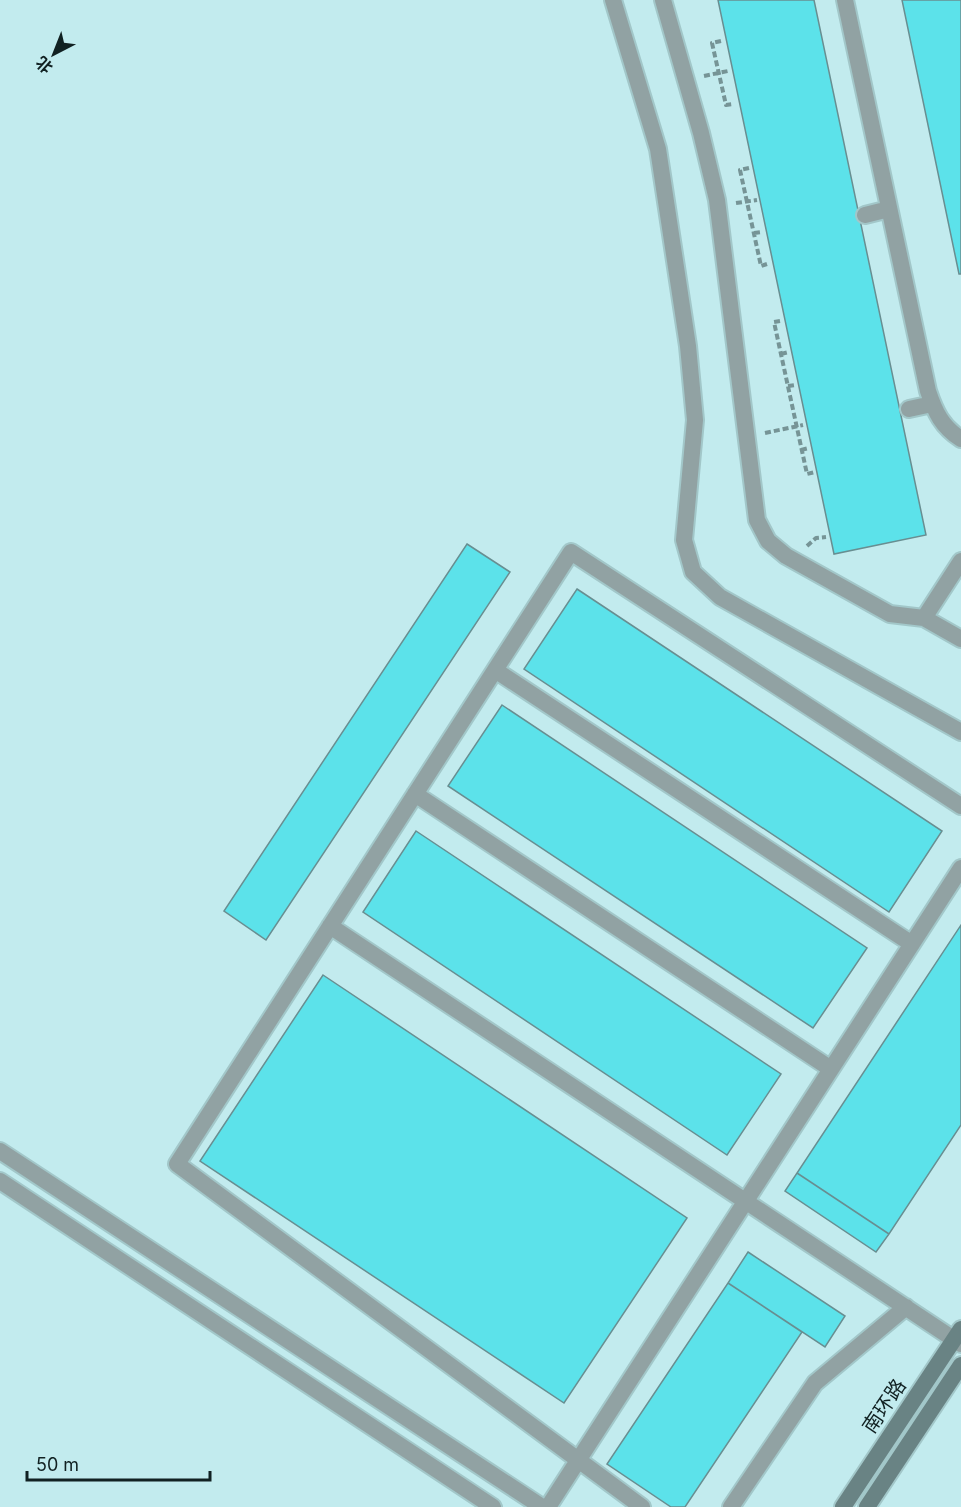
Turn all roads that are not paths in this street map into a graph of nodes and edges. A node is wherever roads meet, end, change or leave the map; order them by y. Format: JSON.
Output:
{"nodes":[{"id":1,"x":614,"y":0,"type":"edge"},
{"id":2,"x":663,"y":0,"type":"edge"},
{"id":3,"x":845,"y":0,"type":"edge"},
{"id":4,"x":890,"y":209,"type":"junction"},
{"id":5,"x":866,"y":215,"type":"dead end"},
{"id":6,"x":932,"y":404,"type":"junction"},
{"id":7,"x":909,"y":410,"type":"dead end"},
{"id":8,"x":961,"y":439,"type":"edge"},
{"id":9,"x":961,"y":561,"type":"edge"},
{"id":10,"x":924,"y":618,"type":"junction"},
{"id":11,"x":961,"y":639,"type":"edge"},
{"id":12,"x":495,"y":670,"type":"junction"},
{"id":13,"x":961,"y":732,"type":"edge"},
{"id":14,"x":415,"y":794,"type":"junction"},
{"id":15,"x":961,"y":806,"type":"edge"},
{"id":16,"x":961,"y":868,"type":"edge"},
{"id":17,"x":330,"y":926,"type":"junction"},
{"id":18,"x":912,"y":944,"type":"junction"},
{"id":19,"x":831,"y":1069,"type":"junction"},
{"id":20,"x":0,"y":1151,"type":"edge"},
{"id":21,"x":0,"y":1181,"type":"edge"},
{"id":22,"x":746,"y":1201,"type":"junction"},
{"id":23,"x":906,"y":1307,"type":"junction"},
{"id":24,"x":959,"y":1337,"type":"edge"},
{"id":25,"x":961,"y":1365,"type":"edge"},
{"id":26,"x":578,"y":1460,"type":"junction"},
{"id":27,"x":494,"y":1507,"type":"edge"},
{"id":28,"x":542,"y":1507,"type":"edge"},
{"id":29,"x":548,"y":1507,"type":"edge"},
{"id":30,"x":642,"y":1507,"type":"edge"},
{"id":31,"x":732,"y":1507,"type":"edge"},
{"id":32,"x":843,"y":1507,"type":"edge"},
{"id":33,"x":867,"y":1507,"type":"edge"}],
"edges":[{"from":1,"to":13,"type":"street"},
{"from":2,"to":10,"type":"street"},
{"from":3,"to":4,"type":"street"},
{"from":4,"to":5,"type":"street"},
{"from":4,"to":6,"type":"street"},
{"from":6,"to":7,"type":"street"},
{"from":6,"to":8,"type":"street"},
{"from":9,"to":10,"type":"street"},
{"from":10,"to":11,"type":"street"},
{"from":12,"to":14,"type":"street"},
{"from":12,"to":15,"type":"street"},
{"from":12,"to":18,"type":"street"},
{"from":14,"to":17,"type":"street"},
{"from":14,"to":19,"type":"street"},
{"from":16,"to":18,"type":"street"},
{"from":17,"to":22,"type":"street"},
{"from":17,"to":26,"type":"street"},
{"from":18,"to":19,"type":"street"},
{"from":19,"to":22,"type":"street"},
{"from":20,"to":28,"type":"street"},
{"from":21,"to":27,"type":"street"},
{"from":22,"to":23,"type":"street"},
{"from":22,"to":26,"type":"street"},
{"from":23,"to":24,"type":"street"},
{"from":23,"to":31,"type":"street"},
{"from":24,"to":32,"type":"main road","name":"南环路"},
{"from":25,"to":33,"type":"main road"},
{"from":26,"to":29,"type":"street"},
{"from":26,"to":30,"type":"street"}]}
